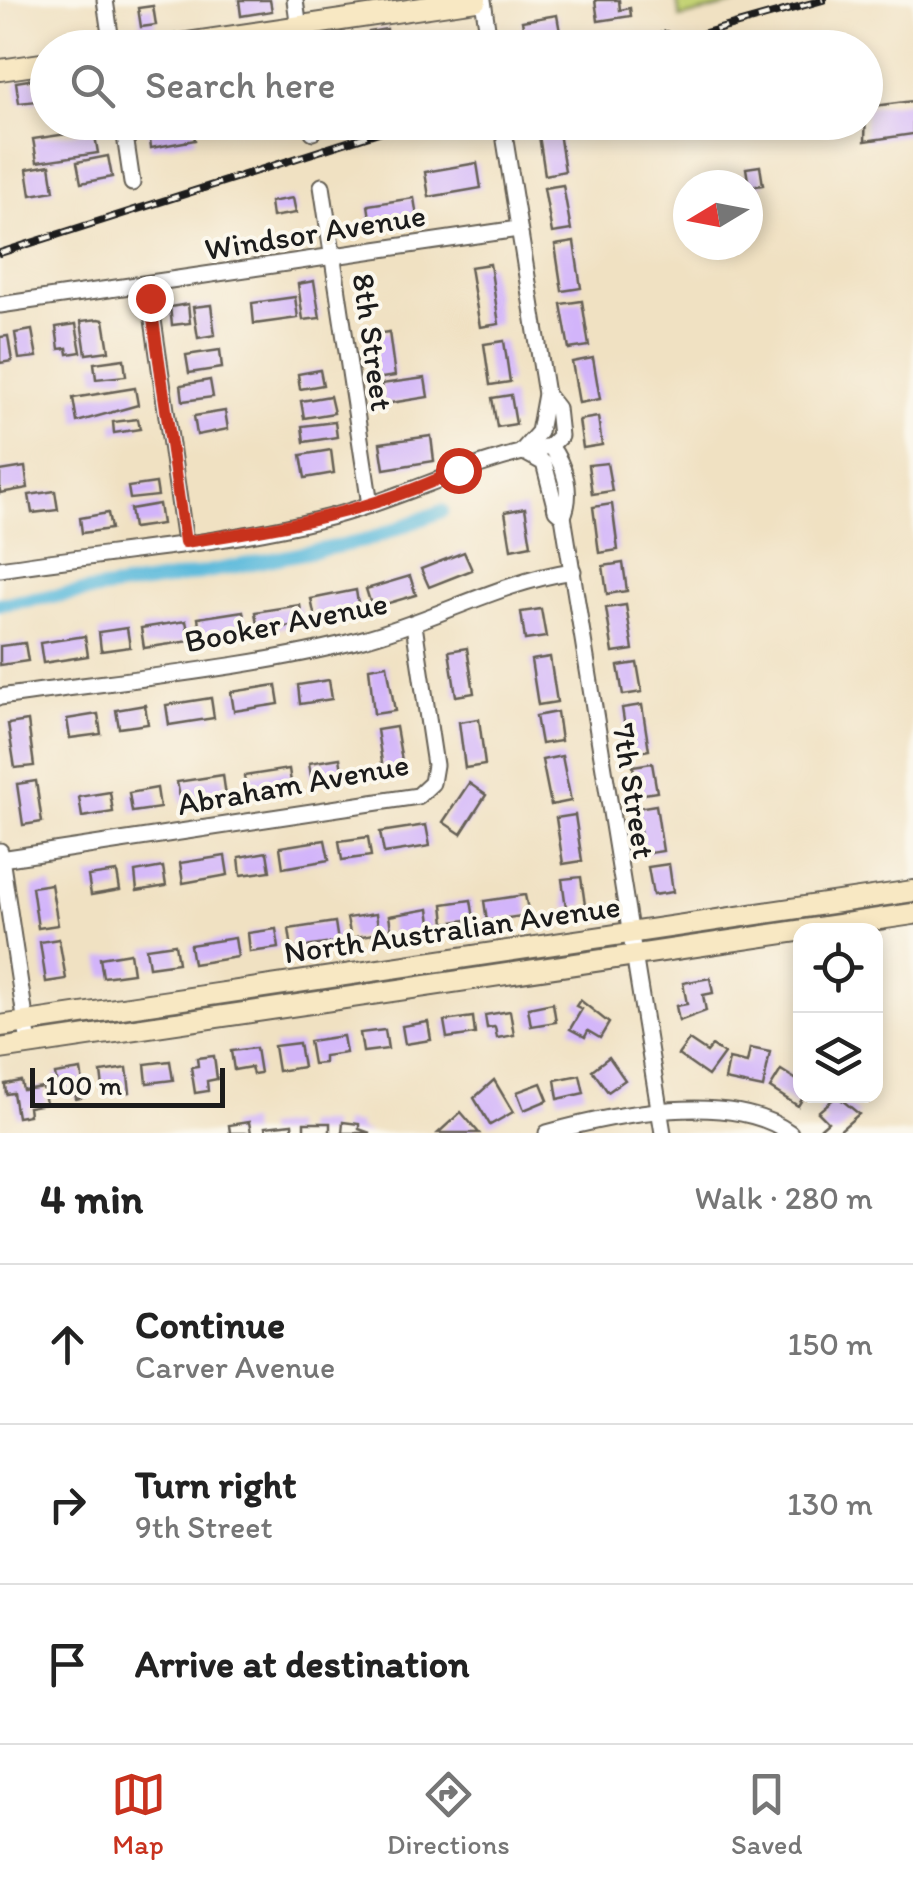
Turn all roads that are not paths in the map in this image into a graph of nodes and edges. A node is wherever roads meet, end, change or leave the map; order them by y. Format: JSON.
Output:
{"nodes":[{"id":1,"x":105,"y":0,"type":"edge"},
{"id":2,"x":295,"y":0,"type":"edge"},
{"id":3,"x":479,"y":0,"type":"edge"},
{"id":4,"x":109,"y":30,"type":"edge"},
{"id":5,"x":299,"y":30,"type":"edge"},
{"id":6,"x":334,"y":30,"type":"edge"},
{"id":7,"x":486,"y":30,"type":"edge"},
{"id":8,"x":30,"y":66,"type":"edge"},
{"id":9,"x":0,"y":70,"type":"edge"},
{"id":10,"x":126,"y":140,"type":"edge"},
{"id":11,"x":505,"y":140,"type":"edge"},
{"id":12,"x":132,"y":183,"type":"dead end"},
{"id":13,"x":322,"y":186,"type":"dead end"},
{"id":14,"x":518,"y":229,"type":"junction"},
{"id":15,"x":333,"y":256,"type":"junction"},
{"id":16,"x":148,"y":285,"type":"junction"},
{"id":17,"x":0,"y":305,"type":"edge"},
{"id":18,"x":546,"y":394,"type":"junction"},
{"id":19,"x":550,"y":446,"type":"junction"},
{"id":20,"x":522,"y":451,"type":"junction"},
{"id":21,"x":370,"y":505,"type":"junction"},
{"id":22,"x":562,"y":516,"type":"junction"},
{"id":23,"x":185,"y":542,"type":"junction"},
{"id":24,"x":0,"y":568,"type":"edge"},
{"id":25,"x":573,"y":570,"type":"junction"},
{"id":26,"x":414,"y":624,"type":"junction"},
{"id":27,"x":0,"y":697,"type":"edge"},
{"id":28,"x":0,"y":851,"type":"edge"},
{"id":29,"x":1,"y":859,"type":"edge"},
{"id":30,"x":913,"y":890,"type":"edge"},
{"id":31,"x":913,"y":914,"type":"edge"},
{"id":32,"x":630,"y":944,"type":"junction"},
{"id":33,"x":26,"y":1022,"type":"junction"},
{"id":34,"x":0,"y":1026,"type":"edge"},
{"id":35,"x":29,"y":1044,"type":"junction"},
{"id":36,"x":0,"y":1049,"type":"edge"},
{"id":37,"x":661,"y":1113,"type":"junction"},
{"id":38,"x":547,"y":1133,"type":"edge"},
{"id":39,"x":664,"y":1133,"type":"edge"},
{"id":40,"x":790,"y":1133,"type":"edge"}],
"edges":[{"from":1,"to":4,"type":"street"},
{"from":2,"to":5,"type":"street"},
{"from":3,"to":6,"type":"main road"},
{"from":3,"to":7,"type":"street"},
{"from":8,"to":9,"type":"main road"},
{"from":10,"to":12,"type":"street"},
{"from":11,"to":14,"type":"street","name":"7th Street"},
{"from":13,"to":15,"type":"street","name":"8th Street"},
{"from":14,"to":15,"type":"street","name":"Windsor Avenue"},
{"from":14,"to":18,"type":"street","name":"7th Street"},
{"from":15,"to":16,"type":"street","name":"Windsor Avenue"},
{"from":15,"to":21,"type":"street","name":"8th Street"},
{"from":16,"to":17,"type":"street","name":"Windsor Avenue"},
{"from":16,"to":23,"type":"street"},
{"from":18,"to":19,"type":"street","name":"7th Street"},
{"from":18,"to":20,"type":"street","name":"7th Street"},
{"from":19,"to":20,"type":"street"},
{"from":19,"to":22,"type":"street","name":"7th Street"},
{"from":20,"to":21,"type":"street"},
{"from":20,"to":22,"type":"street","name":"7th Street"},
{"from":21,"to":23,"type":"street"},
{"from":22,"to":25,"type":"street","name":"7th Street"},
{"from":23,"to":24,"type":"street"},
{"from":25,"to":26,"type":"street","name":"Booker Avenue"},
{"from":25,"to":32,"type":"street","name":"7th Street"},
{"from":26,"to":27,"type":"street","name":"Booker Avenue"},
{"from":26,"to":29,"type":"street","name":"Abraham Avenue"},
{"from":28,"to":29,"type":"street"},
{"from":29,"to":33,"type":"street"},
{"from":30,"to":32,"type":"main road","name":"North Australian Avenue"},
{"from":31,"to":32,"type":"main road","name":"North Australian Avenue"},
{"from":32,"to":33,"type":"main road","name":"North Australian Avenue"},
{"from":32,"to":35,"type":"main road","name":"North Australian Avenue"},
{"from":32,"to":37,"type":"street","name":"7th Street"},
{"from":33,"to":34,"type":"main road","name":"North Australian Avenue"},
{"from":33,"to":35,"type":"street"},
{"from":35,"to":36,"type":"main road","name":"North Australian Avenue"},
{"from":37,"to":38,"type":"street"},
{"from":37,"to":39,"type":"street","name":"7th Street"},
{"from":37,"to":40,"type":"street"}]}
